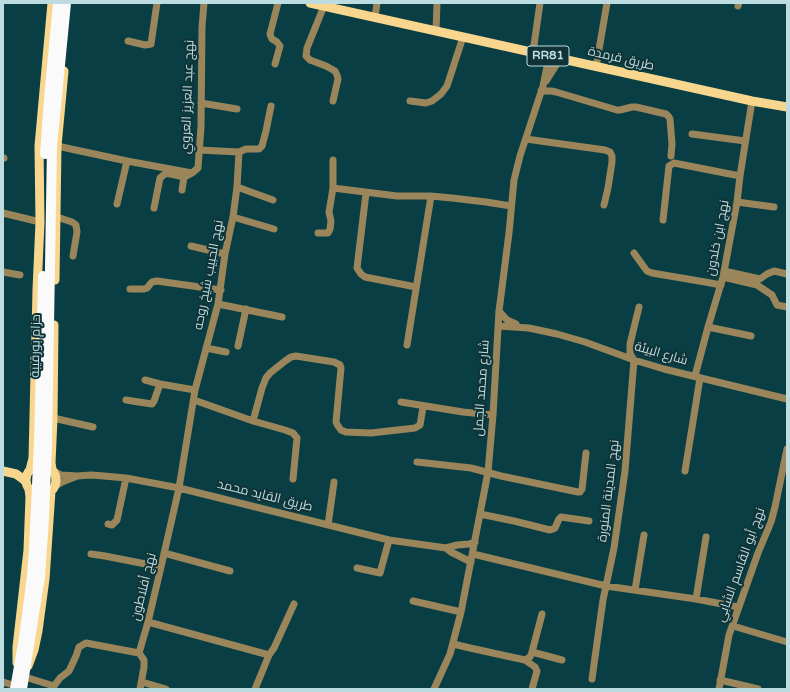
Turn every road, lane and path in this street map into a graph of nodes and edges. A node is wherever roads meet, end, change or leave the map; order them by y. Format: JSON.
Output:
{"nodes":[{"id":1,"x":52,"y":3,"type":"edge"},
{"id":2,"x":58,"y":3,"type":"edge"},
{"id":3,"x":66,"y":3,"type":"edge"},
{"id":4,"x":70,"y":3,"type":"edge"},
{"id":5,"x":157,"y":3,"type":"edge"},
{"id":6,"x":204,"y":3,"type":"edge"},
{"id":7,"x":278,"y":3,"type":"edge"},
{"id":8,"x":310,"y":3,"type":"edge"},
{"id":9,"x":377,"y":3,"type":"edge"},
{"id":10,"x":437,"y":3,"type":"edge"},
{"id":11,"x":540,"y":3,"type":"edge"},
{"id":12,"x":607,"y":3,"type":"edge"},
{"id":13,"x":324,"y":6,"type":"junction"},
{"id":14,"x":375,"y":17,"type":"junction"},
{"id":15,"x":436,"y":31,"type":"junction"},
{"id":16,"x":463,"y":37,"type":"junction"},
{"id":17,"x":128,"y":41,"type":"dead end"},
{"id":18,"x":533,"y":52,"type":"junction"},
{"id":19,"x":549,"y":56,"type":"junction"},
{"id":20,"x":560,"y":58,"type":"junction"},
{"id":21,"x":275,"y":64,"type":"dead end"},
{"id":22,"x":596,"y":67,"type":"junction"},
{"id":23,"x":542,"y":89,"type":"junction"},
{"id":24,"x":333,"y":101,"type":"dead end"},
{"id":25,"x":410,"y":101,"type":"dead end"},
{"id":26,"x":752,"y":101,"type":"junction"},
{"id":27,"x":43,"y":102,"type":"junction"},
{"id":28,"x":201,"y":103,"type":"junction"},
{"id":29,"x":61,"y":106,"type":"junction"},
{"id":30,"x":271,"y":106,"type":"dead end"},
{"id":31,"x":787,"y":107,"type":"edge"},
{"id":32,"x":237,"y":109,"type":"dead end"},
{"id":33,"x":692,"y":134,"type":"dead end"},
{"id":34,"x":526,"y":138,"type":"junction"},
{"id":35,"x":745,"y":141,"type":"junction"},
{"id":36,"x":57,"y":146,"type":"junction"},
{"id":37,"x":199,"y":150,"type":"junction"},
{"id":38,"x":238,"y":152,"type":"junction"},
{"id":39,"x":670,"y":156,"type":"dead end"},
{"id":40,"x":333,"y":160,"type":"dead end"},
{"id":41,"x":127,"y":161,"type":"junction"},
{"id":42,"x":192,"y":173,"type":"junction"},
{"id":43,"x":740,"y":176,"type":"junction"},
{"id":44,"x":184,"y":177,"type":"junction"},
{"id":45,"x":237,"y":187,"type":"junction"},
{"id":46,"x":333,"y":188,"type":"junction"},
{"id":47,"x":182,"y":190,"type":"dead end"},
{"id":48,"x":366,"y":193,"type":"junction"},
{"id":49,"x":431,"y":196,"type":"junction"},
{"id":50,"x":273,"y":200,"type":"dead end"},
{"id":51,"x":737,"y":202,"type":"junction"},
{"id":52,"x":117,"y":204,"type":"dead end"},
{"id":53,"x":604,"y":205,"type":"dead end"},
{"id":54,"x":511,"y":206,"type":"junction"},
{"id":55,"x":774,"y":207,"type":"dead end"},
{"id":56,"x":154,"y":208,"type":"dead end"},
{"id":57,"x":3,"y":212,"type":"edge"},
{"id":58,"x":57,"y":217,"type":"junction"},
{"id":59,"x":233,"y":217,"type":"junction"},
{"id":60,"x":663,"y":220,"type":"dead end"},
{"id":61,"x":40,"y":222,"type":"junction"},
{"id":62,"x":274,"y":229,"type":"dead end"},
{"id":63,"x":318,"y":233,"type":"dead end"},
{"id":64,"x":191,"y":246,"type":"dead end"},
{"id":65,"x":634,"y":253,"type":"dead end"},
{"id":66,"x":225,"y":254,"type":"junction"},
{"id":67,"x":73,"y":256,"type":"dead end"},
{"id":68,"x":3,"y":272,"type":"edge"},
{"id":69,"x":724,"y":274,"type":"junction"},
{"id":70,"x":787,"y":274,"type":"edge"},
{"id":71,"x":20,"y":275,"type":"dead end"},
{"id":72,"x":721,"y":285,"type":"junction"},
{"id":73,"x":416,"y":288,"type":"junction"},
{"id":74,"x":130,"y":289,"type":"dead end"},
{"id":75,"x":37,"y":290,"type":"junction"},
{"id":76,"x":221,"y":290,"type":"junction"},
{"id":77,"x":54,"y":291,"type":"junction"},
{"id":78,"x":218,"y":304,"type":"junction"},
{"id":79,"x":638,"y":308,"type":"dead end"},
{"id":80,"x":787,"y":308,"type":"edge"},
{"id":81,"x":246,"y":309,"type":"junction"},
{"id":82,"x":499,"y":311,"type":"junction"},
{"id":83,"x":282,"y":317,"type":"dead end"},
{"id":84,"x":498,"y":323,"type":"junction"},
{"id":85,"x":516,"y":326,"type":"junction"},
{"id":86,"x":708,"y":327,"type":"junction"},
{"id":87,"x":752,"y":336,"type":"dead end"},
{"id":88,"x":497,"y":339,"type":"junction"},
{"id":89,"x":407,"y":345,"type":"dead end"},
{"id":90,"x":238,"y":346,"type":"dead end"},
{"id":91,"x":206,"y":348,"type":"junction"},
{"id":92,"x":226,"y":352,"type":"dead end"},
{"id":93,"x":634,"y":360,"type":"junction"},
{"id":94,"x":698,"y":377,"type":"junction"},
{"id":95,"x":145,"y":380,"type":"dead end"},
{"id":96,"x":160,"y":384,"type":"junction"},
{"id":97,"x":195,"y":390,"type":"junction"},
{"id":98,"x":126,"y":400,"type":"dead end"},
{"id":99,"x":194,"y":400,"type":"junction"},
{"id":100,"x":787,"y":400,"type":"edge"},
{"id":101,"x":401,"y":402,"type":"dead end"},
{"id":102,"x":423,"y":406,"type":"junction"},
{"id":103,"x":493,"y":415,"type":"junction"},
{"id":104,"x":53,"y":418,"type":"junction"},
{"id":105,"x":253,"y":421,"type":"junction"},
{"id":106,"x":93,"y":427,"type":"dead end"},
{"id":107,"x":787,"y":449,"type":"edge"},
{"id":108,"x":586,"y":453,"type":"dead end"},
{"id":109,"x":417,"y":462,"type":"dead end"},
{"id":110,"x":29,"y":470,"type":"junction"},
{"id":111,"x":52,"y":470,"type":"junction"},
{"id":112,"x":3,"y":471,"type":"edge"},
{"id":113,"x":685,"y":471,"type":"dead end"},
{"id":114,"x":488,"y":472,"type":"junction"},
{"id":115,"x":16,"y":474,"type":"junction"},
{"id":116,"x":77,"y":476,"type":"junction"},
{"id":117,"x":126,"y":478,"type":"junction"},
{"id":118,"x":293,"y":478,"type":"dead end"},
{"id":119,"x":334,"y":482,"type":"dead end"},
{"id":120,"x":784,"y":484,"type":"edge"},
{"id":121,"x":27,"y":486,"type":"junction"},
{"id":122,"x":179,"y":488,"type":"junction"},
{"id":123,"x":53,"y":489,"type":"junction"},
{"id":124,"x":480,"y":514,"type":"junction"},
{"id":125,"x":589,"y":520,"type":"dead end"},
{"id":126,"x":108,"y":524,"type":"dead end"},
{"id":127,"x":328,"y":525,"type":"junction"},
{"id":128,"x":644,"y":535,"type":"dead end"},
{"id":129,"x":706,"y":537,"type":"dead end"},
{"id":130,"x":389,"y":540,"type":"junction"},
{"id":131,"x":475,"y":542,"type":"junction"},
{"id":132,"x":446,"y":548,"type":"junction"},
{"id":133,"x":164,"y":553,"type":"junction"},
{"id":134,"x":91,"y":554,"type":"dead end"},
{"id":135,"x":472,"y":554,"type":"junction"},
{"id":136,"x":471,"y":562,"type":"junction"},
{"id":137,"x":161,"y":567,"type":"junction"},
{"id":138,"x":357,"y":568,"type":"dead end"},
{"id":139,"x":230,"y":571,"type":"dead end"},
{"id":140,"x":36,"y":577,"type":"junction"},
{"id":141,"x":606,"y":586,"type":"junction"},
{"id":142,"x":635,"y":590,"type":"junction"},
{"id":143,"x":696,"y":599,"type":"junction"},
{"id":144,"x":413,"y":601,"type":"dead end"},
{"id":145,"x":294,"y":604,"type":"dead end"},
{"id":146,"x":738,"y":607,"type":"junction"},
{"id":147,"x":461,"y":612,"type":"junction"},
{"id":148,"x":542,"y":614,"type":"dead end"},
{"id":149,"x":148,"y":622,"type":"junction"},
{"id":150,"x":733,"y":626,"type":"junction"},
{"id":151,"x":787,"y":642,"type":"edge"},
{"id":152,"x":453,"y":644,"type":"junction"},
{"id":153,"x":532,"y":652,"type":"junction"},
{"id":154,"x":139,"y":653,"type":"junction"},
{"id":155,"x":269,"y":655,"type":"junction"},
{"id":156,"x":525,"y":660,"type":"junction"},
{"id":157,"x":562,"y":660,"type":"dead end"},
{"id":158,"x":21,"y":675,"type":"junction"},
{"id":159,"x":592,"y":679,"type":"dead end"},
{"id":160,"x":720,"y":680,"type":"junction"},
{"id":161,"x":3,"y":682,"type":"edge"},
{"id":162,"x":141,"y":686,"type":"edge"},
{"id":163,"x":18,"y":688,"type":"edge"},
{"id":164,"x":166,"y":689,"type":"edge"},
{"id":165,"x":254,"y":689,"type":"edge"},
{"id":166,"x":434,"y":689,"type":"edge"},
{"id":167,"x":532,"y":689,"type":"edge"},
{"id":168,"x":719,"y":689,"type":"edge"},
{"id":169,"x":758,"y":689,"type":"edge"}],
"edges":[{"from":1,"to":27,"type":"main road","name":"حزام بورقيبة"},
{"from":2,"to":140,"type":"highway","name":"حزام بورقيبة","bridge":true},
{"from":3,"to":140,"type":"highway","name":"حزام بورقيبة","bridge":true},
{"from":4,"to":29,"type":"main road","name":"حزام بورقيبة"},
{"from":5,"to":17,"type":"street"},
{"from":6,"to":28,"type":"street","name":"نهج عبد العزيز العروي"},
{"from":7,"to":21,"type":"street"},
{"from":8,"to":13,"type":"main road","name":"طريق قرمدة","number":"RR81"},
{"from":9,"to":14,"type":"street"},
{"from":10,"to":15,"type":"street"},
{"from":11,"to":18,"type":"street"},
{"from":12,"to":22,"type":"street"},
{"from":13,"to":14,"type":"main road","name":"طريق قرمدة","number":"RR81"},
{"from":13,"to":24,"type":"street"},
{"from":14,"to":15,"type":"main road","name":"طريق قرمدة","number":"RR81"},
{"from":15,"to":16,"type":"main road","name":"طريق قرمدة","number":"RR81"},
{"from":16,"to":18,"type":"main road","name":"طريق قرمدة","number":"RR81"},
{"from":16,"to":25,"type":"street"},
{"from":18,"to":19,"type":"main road","name":"طريق قرمدة","number":"RR81"},
{"from":19,"to":20,"type":"main road","name":"طريق قرمدة","number":"RR81"},
{"from":19,"to":23,"type":"street","name":"شارع محمد الجمل"},
{"from":20,"to":22,"type":"main road","name":"طريق قرمدة","number":"RR81"},
{"from":20,"to":23,"type":"street","name":"شارع محمد الجمل"},
{"from":22,"to":26,"type":"main road","name":"طريق قرمدة","number":"RR81"},
{"from":23,"to":34,"type":"street","name":"شارع محمد الجمل"},
{"from":23,"to":39,"type":"street"},
{"from":26,"to":31,"type":"main road","name":"طريق قرمدة","number":"RR81"},
{"from":26,"to":35,"type":"street","name":"نهج ابن خلدون"},
{"from":27,"to":29,"type":"main road"},
{"from":27,"to":61,"type":"main road","name":"حزام بورقيبة"},
{"from":28,"to":32,"type":"street"},
{"from":28,"to":37,"type":"street","name":"نهج عبد العزيز العروي"},
{"from":29,"to":36,"type":"main road","name":"حزام بورقيبة"},
{"from":30,"to":38,"type":"street"},
{"from":33,"to":35,"type":"street"},
{"from":34,"to":53,"type":"street"},
{"from":34,"to":54,"type":"street","name":"شارع محمد الجمل"},
{"from":35,"to":43,"type":"street","name":"نهج ابن خلدون"},
{"from":36,"to":41,"type":"street","name":"نهج عبد العزيز العروي"},
{"from":36,"to":58,"type":"main road","name":"حزام بورقيبة"},
{"from":37,"to":38,"type":"street"},
{"from":37,"to":42,"type":"street","name":"نهج عبد العزيز العروي"},
{"from":38,"to":45,"type":"street","name":"نهج الحبيب شيخ روحه"},
{"from":40,"to":46,"type":"street"},
{"from":41,"to":42,"type":"street","name":"نهج عبد العزيز العروي"},
{"from":41,"to":52,"type":"street"},
{"from":42,"to":44,"type":"street"},
{"from":43,"to":51,"type":"street","name":"نهج ابن خلدون"},
{"from":43,"to":60,"type":"street"},
{"from":44,"to":47,"type":"street"},
{"from":44,"to":56,"type":"street"},
{"from":45,"to":50,"type":"street"},
{"from":45,"to":59,"type":"street","name":"نهج الحبيب شيخ روحه"},
{"from":46,"to":48,"type":"street"},
{"from":46,"to":63,"type":"street"},
{"from":48,"to":49,"type":"street"},
{"from":48,"to":73,"type":"street"},
{"from":49,"to":54,"type":"street"},
{"from":49,"to":73,"type":"street"},
{"from":51,"to":55,"type":"street"},
{"from":51,"to":69,"type":"street","name":"نهج ابن خلدون"},
{"from":54,"to":82,"type":"street","name":"شارع محمد الجمل"},
{"from":57,"to":61,"type":"street"},
{"from":58,"to":67,"type":"street"},
{"from":58,"to":77,"type":"main road","name":"حزام بورقيبة"},
{"from":59,"to":62,"type":"street"},
{"from":59,"to":66,"type":"street","name":"نهج الحبيب شيخ روحه"},
{"from":61,"to":75,"type":"main road","name":"حزام بورقيبة"},
{"from":64,"to":66,"type":"street"},
{"from":65,"to":72,"type":"street"},
{"from":66,"to":76,"type":"street","name":"نهج الحبيب شيخ روحه"},
{"from":68,"to":71,"type":"street"},
{"from":69,"to":70,"type":"street"},
{"from":69,"to":72,"type":"street","name":"نهج ابن خلدون"},
{"from":69,"to":80,"type":"street"},
{"from":72,"to":86,"type":"street","name":"نهج ابن خلدون"},
{"from":73,"to":89,"type":"street"},
{"from":74,"to":76,"type":"street"},
{"from":75,"to":77,"type":"main road"},
{"from":75,"to":110,"type":"main road","name":"حزام بورقيبة"},
{"from":76,"to":78,"type":"street","name":"نهج الحبيب شيخ روحه"},
{"from":77,"to":104,"type":"main road","name":"حزام بورقيبة"},
{"from":78,"to":81,"type":"street"},
{"from":78,"to":91,"type":"street","name":"نهج الحبيب شيخ روحه"},
{"from":79,"to":93,"type":"street","name":"نهج المدينة المنورة"},
{"from":81,"to":83,"type":"street"},
{"from":81,"to":90,"type":"street"},
{"from":82,"to":84,"type":"street","name":"شارع محمد الجمل"},
{"from":82,"to":85,"type":"street"},
{"from":84,"to":85,"type":"street","name":"شارع البيئة"},
{"from":84,"to":88,"type":"street","name":"شارع محمد الجمل"},
{"from":85,"to":88,"type":"street"},
{"from":85,"to":93,"type":"street","name":"شارع البيئة"},
{"from":86,"to":87,"type":"street"},
{"from":86,"to":94,"type":"street","name":"نهج ابن خلدون"},
{"from":88,"to":103,"type":"street","name":"شارع محمد الجمل"},
{"from":91,"to":92,"type":"street"},
{"from":91,"to":97,"type":"street","name":"نهج الحبيب شيخ روحه"},
{"from":93,"to":94,"type":"street","name":"شارع البيئة"},
{"from":93,"to":141,"type":"street","name":"نهج المدينة المنورة"},
{"from":94,"to":100,"type":"street","name":"شارع البيئة"},
{"from":94,"to":113,"type":"street","name":"نهج ابن خلدون"},
{"from":95,"to":96,"type":"street"},
{"from":96,"to":97,"type":"street"},
{"from":96,"to":98,"type":"street"},
{"from":97,"to":99,"type":"street","name":"نهج الحبيب شيخ روحه"},
{"from":99,"to":105,"type":"street"},
{"from":99,"to":122,"type":"street","name":"نهج الحبيب شيخ روحه"},
{"from":101,"to":102,"type":"street"},
{"from":102,"to":103,"type":"street"},
{"from":102,"to":105,"type":"street"},
{"from":103,"to":114,"type":"street","name":"شارع محمد الجمل"},
{"from":104,"to":106,"type":"street"},
{"from":104,"to":111,"type":"main road","name":"حزام بورقيبة"},
{"from":105,"to":118,"type":"street"},
{"from":107,"to":120,"type":"street","name":"نهج أبو القاسم الشابي"},
{"from":108,"to":114,"type":"street"},
{"from":109,"to":114,"type":"street"},
{"from":110,"to":111,"type":"main road"},
{"from":110,"to":115,"type":"main road"},
{"from":110,"to":121,"type":"main road"},
{"from":111,"to":116,"type":"street","name":"طريق القايد محمد"},
{"from":111,"to":123,"type":"main road"},
{"from":112,"to":115,"type":"main road"},
{"from":114,"to":124,"type":"street","name":"شارع محمد الجمل"},
{"from":115,"to":121,"type":"main road"},
{"from":116,"to":117,"type":"street","name":"طريق القايد محمد"},
{"from":116,"to":123,"type":"street","name":"طريق القايد محمد"},
{"from":117,"to":122,"type":"street","name":"طريق القايد محمد"},
{"from":117,"to":126,"type":"street"},
{"from":119,"to":127,"type":"street"},
{"from":120,"to":146,"type":"street","name":"نهج أبو القاسم الشابي"},
{"from":121,"to":123,"type":"main road"},
{"from":121,"to":158,"type":"main road"},
{"from":122,"to":127,"type":"street","name":"طريق القايد محمد"},
{"from":122,"to":133,"type":"street","name":"نهج أفلاطون"},
{"from":123,"to":158,"type":"main road"},
{"from":124,"to":125,"type":"street"},
{"from":124,"to":131,"type":"street","name":"شارع محمد الجمل"},
{"from":127,"to":130,"type":"street","name":"طريق القايد محمد"},
{"from":128,"to":142,"type":"street"},
{"from":129,"to":143,"type":"street"},
{"from":130,"to":132,"type":"street","name":"طريق القايد محمد"},
{"from":130,"to":138,"type":"street"},
{"from":131,"to":132,"type":"street","name":"طريق القايد محمد"},
{"from":131,"to":135,"type":"street","name":"شارع محمد الجمل"},
{"from":132,"to":136,"type":"street","name":"طريق القايد محمد"},
{"from":133,"to":137,"type":"street","name":"نهج أفلاطون"},
{"from":133,"to":139,"type":"street"},
{"from":134,"to":137,"type":"street"},
{"from":135,"to":136,"type":"street","name":"شارع محمد الجمل"},
{"from":135,"to":141,"type":"street"},
{"from":136,"to":147,"type":"street","name":"شارع محمد الجمل"},
{"from":137,"to":149,"type":"street","name":"نهج أفلاطون"},
{"from":140,"to":158,"type":"highway","name":"حزام بورقيبة"},
{"from":141,"to":142,"type":"street"},
{"from":141,"to":159,"type":"street","name":"نهج المدينة المنورة"},
{"from":142,"to":143,"type":"street"},
{"from":143,"to":146,"type":"street"},
{"from":144,"to":147,"type":"street"},
{"from":145,"to":155,"type":"street"},
{"from":146,"to":150,"type":"street","name":"نهج أبو القاسم الشابي"},
{"from":147,"to":152,"type":"street","name":"شارع محمد الجمل"},
{"from":148,"to":153,"type":"street"},
{"from":149,"to":154,"type":"street","name":"نهج أفلاطون"},
{"from":149,"to":155,"type":"street"},
{"from":150,"to":151,"type":"street"},
{"from":150,"to":160,"type":"street","name":"نهج أبو القاسم الشابي"},
{"from":152,"to":156,"type":"street"},
{"from":152,"to":166,"type":"street","name":"شارع محمد الجمل"},
{"from":153,"to":156,"type":"street"},
{"from":153,"to":157,"type":"street"},
{"from":154,"to":158,"type":"street"},
{"from":154,"to":162,"type":"street","name":"نهج أفلاطون"},
{"from":155,"to":165,"type":"street"},
{"from":156,"to":167,"type":"street"},
{"from":158,"to":163,"type":"highway","name":"حزام بورقيبة"},
{"from":160,"to":168,"type":"street","name":"نهج أبو القاسم الشابي"},
{"from":160,"to":169,"type":"street"},
{"from":161,"to":163,"type":"street"},
{"from":162,"to":164,"type":"street"}]}
